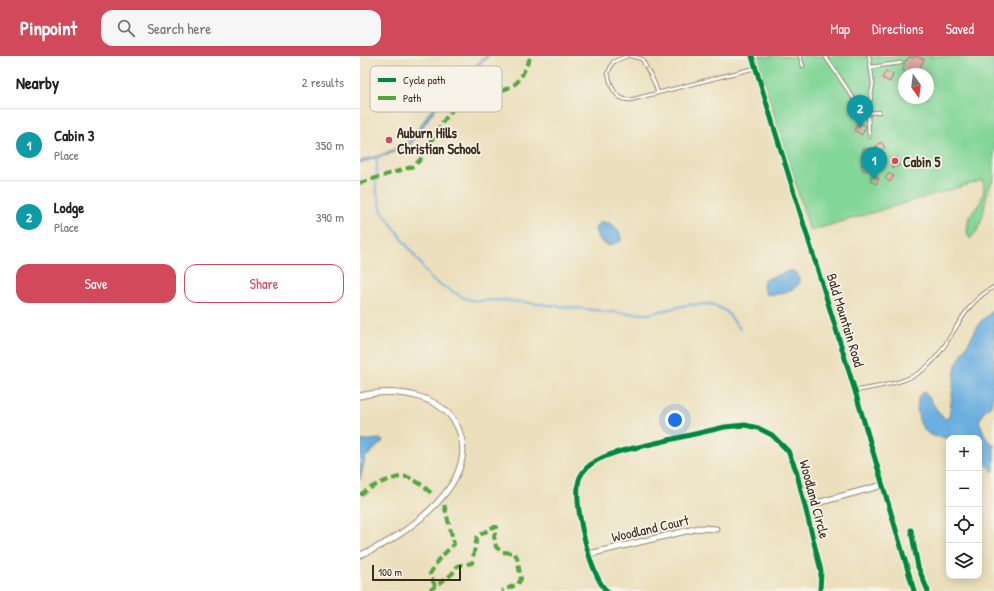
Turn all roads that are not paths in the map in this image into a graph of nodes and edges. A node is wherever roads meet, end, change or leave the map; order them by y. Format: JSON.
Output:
{"nodes":[{"id":1,"x":627,"y":56,"type":"edge"},
{"id":2,"x":631,"y":56,"type":"edge"},
{"id":3,"x":752,"y":56,"type":"edge"},
{"id":4,"x":800,"y":56,"type":"edge"},
{"id":5,"x":825,"y":56,"type":"edge"},
{"id":6,"x":869,"y":56,"type":"edge"},
{"id":7,"x":901,"y":63,"type":"dead end"},
{"id":8,"x":803,"y":66,"type":"dead end"},
{"id":9,"x":871,"y":67,"type":"junction"},
{"id":10,"x":755,"y":68,"type":"junction"},
{"id":11,"x":658,"y":93,"type":"junction"},
{"id":12,"x":879,"y":112,"type":"dead end"},
{"id":13,"x":868,"y":113,"type":"junction"},
{"id":14,"x":869,"y":137,"type":"dead end"},
{"id":15,"x":994,"y":286,"type":"edge"},
{"id":16,"x":855,"y":391,"type":"junction"},
{"id":17,"x":360,"y":396,"type":"edge"},
{"id":18,"x":883,"y":486,"type":"junction"},
{"id":19,"x":806,"y":506,"type":"junction"},
{"id":20,"x":716,"y":529,"type":"dead end"},
{"id":21,"x":589,"y":554,"type":"junction"},
{"id":22,"x":360,"y":555,"type":"edge"},
{"id":23,"x":607,"y":591,"type":"edge"},
{"id":24,"x":820,"y":591,"type":"edge"},
{"id":25,"x":914,"y":591,"type":"edge"}],
"edges":[{"from":1,"to":11,"type":"lane"},
{"from":2,"to":11,"type":"lane"},
{"from":3,"to":10,"type":"street","name":"Bald Mountain Road"},
{"from":4,"to":8,"type":"lane"},
{"from":5,"to":13,"type":"lane"},
{"from":6,"to":9,"type":"lane"},
{"from":7,"to":9,"type":"lane"},
{"from":9,"to":13,"type":"lane"},
{"from":10,"to":11,"type":"lane"},
{"from":10,"to":16,"type":"street","name":"Bald Mountain Road"},
{"from":12,"to":13,"type":"lane"},
{"from":13,"to":14,"type":"lane"},
{"from":15,"to":16,"type":"lane"},
{"from":16,"to":18,"type":"street","name":"Bald Mountain Road"},
{"from":17,"to":22,"type":"street"},
{"from":18,"to":19,"type":"street"},
{"from":18,"to":25,"type":"street","name":"Bald Mountain Road"},
{"from":19,"to":21,"type":"street","name":"Woodland Circle"},
{"from":19,"to":24,"type":"street","name":"Woodland Circle"},
{"from":20,"to":21,"type":"street","name":"Woodland Court"},
{"from":21,"to":23,"type":"street","name":"Woodland Circle"}]}
